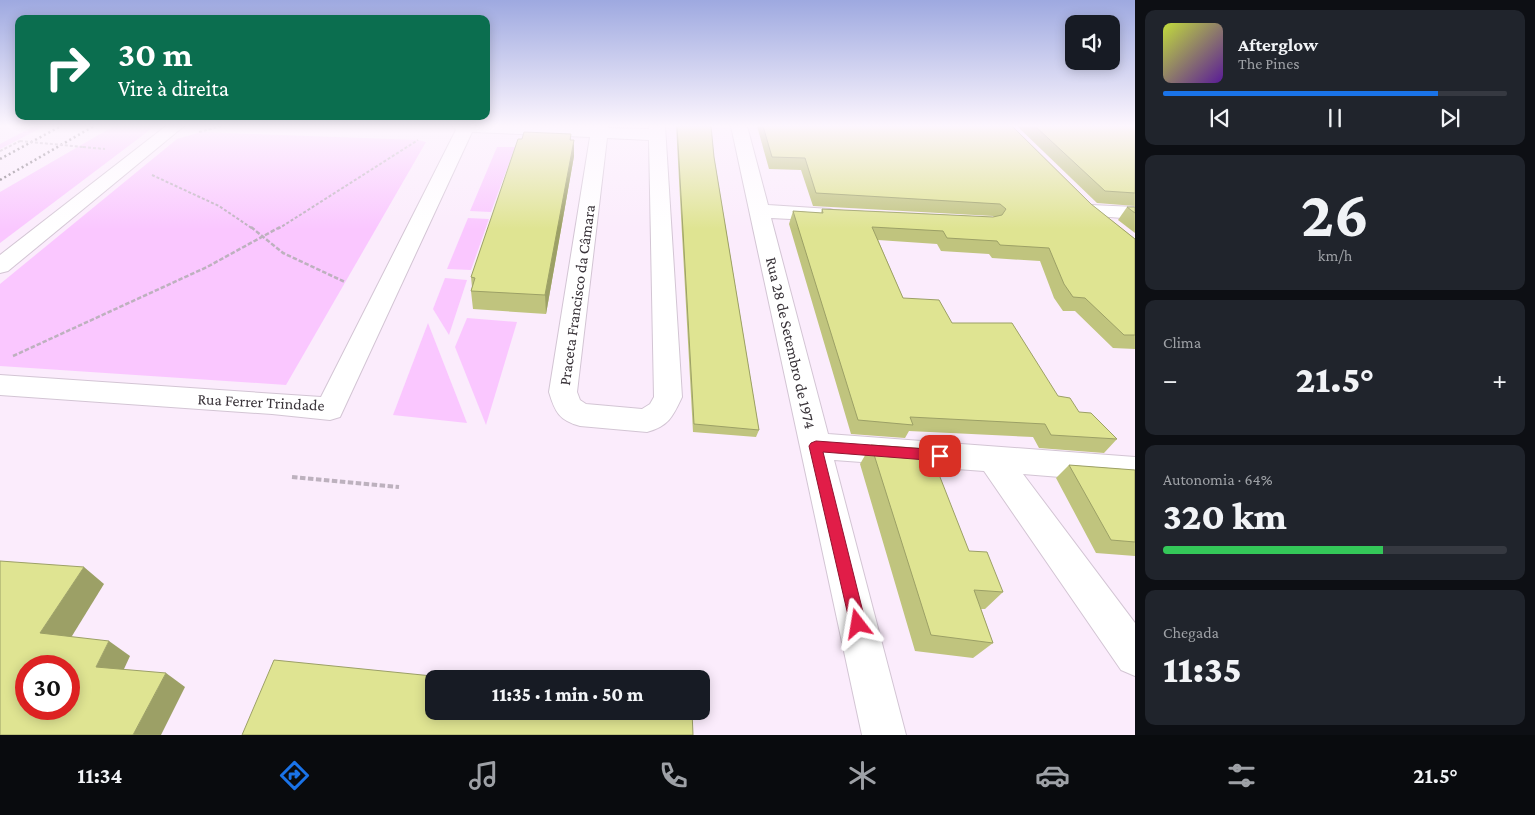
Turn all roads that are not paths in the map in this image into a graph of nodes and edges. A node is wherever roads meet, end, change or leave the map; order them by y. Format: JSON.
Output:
{"nodes":[{"id":1,"x":133,"y":160,"type":"edge"},
{"id":2,"x":450,"y":160,"type":"edge"},
{"id":3,"x":595,"y":160,"type":"edge"},
{"id":4,"x":658,"y":160,"type":"edge"},
{"id":5,"x":747,"y":160,"type":"edge"},
{"id":6,"x":759,"y":211,"type":"junction"},
{"id":7,"x":1091,"y":211,"type":"edge"},
{"id":8,"x":1135,"y":213,"type":"edge"},
{"id":9,"x":848,"y":216,"type":"edge"},
{"id":10,"x":0,"y":266,"type":"edge"},
{"id":11,"x":0,"y":385,"type":"edge"},
{"id":12,"x":816,"y":446,"type":"junction"},
{"id":13,"x":994,"y":460,"type":"junction"},
{"id":14,"x":1135,"y":470,"type":"edge"},
{"id":15,"x":1135,"y":656,"type":"edge"},
{"id":16,"x":884,"y":735,"type":"edge"}],
"edges":[{"from":1,"to":10,"type":"street"},
{"from":2,"to":11,"type":"street","name":"Rua Ferrer Trindade"},
{"from":3,"to":4,"type":"street","name":"Praceta Francisco da Câmara"},
{"from":5,"to":6,"type":"street","name":"Rua 28 de Setembro de 1974"},
{"from":6,"to":9,"type":"street"},
{"from":6,"to":12,"type":"street","name":"Rua 28 de Setembro de 1974"},
{"from":7,"to":8,"type":"street"},
{"from":12,"to":13,"type":"street"},
{"from":12,"to":16,"type":"street","name":"Rua 28 de Setembro de 1974"},
{"from":13,"to":14,"type":"street"},
{"from":13,"to":15,"type":"street"}]}
